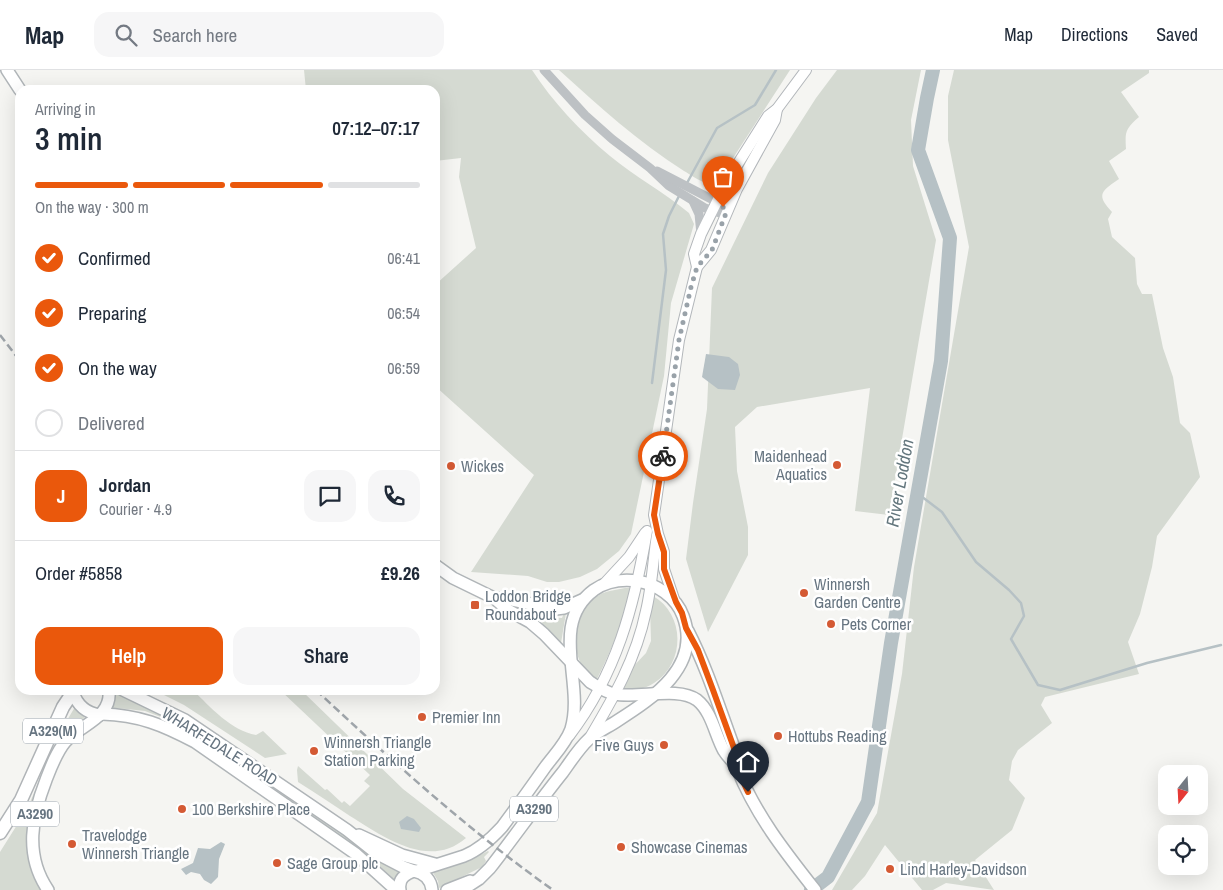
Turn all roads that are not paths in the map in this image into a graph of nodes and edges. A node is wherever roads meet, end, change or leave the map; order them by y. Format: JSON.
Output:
{"nodes":[{"id":1,"x":7,"y":70,"type":"edge"},
{"id":2,"x":544,"y":70,"type":"edge"},
{"id":3,"x":806,"y":70,"type":"edge"},
{"id":4,"x":17,"y":85,"type":"edge"},
{"id":5,"x":777,"y":109,"type":"junction"},
{"id":6,"x":670,"y":182,"type":"junction"},
{"id":7,"x":692,"y":201,"type":"junction"},
{"id":8,"x":715,"y":207,"type":"junction"},
{"id":9,"x":726,"y":213,"type":"junction"},
{"id":10,"x":701,"y":234,"type":"junction"},
{"id":11,"x":697,"y":267,"type":"junction"},
{"id":12,"x":654,"y":515,"type":"junction"},
{"id":13,"x":646,"y":531,"type":"junction"},
{"id":14,"x":658,"y":534,"type":"junction"},
{"id":15,"x":440,"y":569,"type":"edge"},
{"id":16,"x":638,"y":581,"type":"junction"},
{"id":17,"x":604,"y":584,"type":"junction"},
{"id":18,"x":651,"y":585,"type":"junction"},
{"id":19,"x":494,"y":598,"type":"junction"},
{"id":20,"x":583,"y":600,"type":"junction"},
{"id":21,"x":676,"y":602,"type":"junction"},
{"id":22,"x":686,"y":628,"type":"junction"},
{"id":23,"x":572,"y":662,"type":"junction"},
{"id":24,"x":599,"y":688,"type":"junction"},
{"id":25,"x":616,"y":694,"type":"junction"},
{"id":26,"x":656,"y":694,"type":"junction"},
{"id":27,"x":71,"y":695,"type":"edge"},
{"id":28,"x":75,"y":695,"type":"edge"},
{"id":29,"x":109,"y":695,"type":"edge"},
{"id":30,"x":133,"y":695,"type":"edge"},
{"id":31,"x":101,"y":715,"type":"junction"},
{"id":32,"x":567,"y":738,"type":"junction"},
{"id":33,"x":589,"y":739,"type":"junction"},
{"id":34,"x":736,"y":766,"type":"junction"},
{"id":35,"x":347,"y":830,"type":"junction"},
{"id":36,"x":0,"y":833,"type":"edge"},
{"id":37,"x":437,"y":864,"type":"junction"},
{"id":38,"x":416,"y":871,"type":"junction"},
{"id":39,"x":479,"y":879,"type":"junction"},
{"id":40,"x":48,"y":890,"type":"edge"},
{"id":41,"x":398,"y":890,"type":"edge"},
{"id":42,"x":432,"y":890,"type":"edge"},
{"id":43,"x":447,"y":890,"type":"edge"},
{"id":44,"x":462,"y":890,"type":"edge"},
{"id":45,"x":815,"y":890,"type":"edge"}],
"edges":[{"from":1,"to":4,"type":"main road"},
{"from":2,"to":6,"type":"street"},
{"from":3,"to":5,"type":"main road"},
{"from":5,"to":8,"type":"main road"},
{"from":5,"to":9,"type":"main road"},
{"from":6,"to":7,"type":"street"},
{"from":6,"to":8,"type":"street"},
{"from":7,"to":8,"type":"street"},
{"from":7,"to":10,"type":"street"},
{"from":8,"to":9,"type":"street"},
{"from":8,"to":10,"type":"main road"},
{"from":9,"to":11,"type":"main road"},
{"from":10,"to":11,"type":"main road"},
{"from":11,"to":12,"type":"main road"},
{"from":12,"to":13,"type":"main road"},
{"from":12,"to":14,"type":"main road"},
{"from":13,"to":16,"type":"main road"},
{"from":13,"to":17,"type":"main road"},
{"from":14,"to":18,"type":"main road"},
{"from":14,"to":21,"type":"main road"},
{"from":15,"to":19,"type":"main road"},
{"from":16,"to":17,"type":"main road"},
{"from":16,"to":18,"type":"main road"},
{"from":16,"to":24,"type":"main road"},
{"from":17,"to":20,"type":"main road"},
{"from":18,"to":21,"type":"main road"},
{"from":18,"to":25,"type":"main road"},
{"from":19,"to":20,"type":"main road"},
{"from":19,"to":23,"type":"main road"},
{"from":20,"to":23,"type":"main road"},
{"from":21,"to":22,"type":"main road"},
{"from":22,"to":26,"type":"main road"},
{"from":22,"to":34,"type":"main road"},
{"from":23,"to":24,"type":"main road"},
{"from":23,"to":32,"type":"main road"},
{"from":24,"to":25,"type":"main road"},
{"from":24,"to":32,"type":"main road"},
{"from":25,"to":26,"type":"main road"},
{"from":25,"to":33,"type":"main road"},
{"from":26,"to":33,"type":"main road","number":"A3290"},
{"from":26,"to":34,"type":"main road"},
{"from":27,"to":36,"type":"highway","number":"A329(M)"},
{"from":28,"to":31,"type":"main road"},
{"from":29,"to":31,"type":"main road"},
{"from":30,"to":35,"type":"main road","name":"WHARFEDALE ROAD"},
{"from":31,"to":40,"type":"main road","number":"A3290"},
{"from":31,"to":41,"type":"main road","name":"WHARFEDALE ROAD"},
{"from":32,"to":37,"type":"main road","number":"A3290"},
{"from":33,"to":39,"type":"main road","number":"A3290"},
{"from":34,"to":45,"type":"main road"},
{"from":35,"to":37,"type":"main road"},
{"from":35,"to":38,"type":"main road","name":"WHARFEDALE ROAD"},
{"from":37,"to":38,"type":"main road","number":"A3290"},
{"from":38,"to":41,"type":"main road"},
{"from":38,"to":42,"type":"main road"},
{"from":39,"to":43,"type":"main road","number":"A3290"},
{"from":39,"to":44,"type":"main road"}]}
